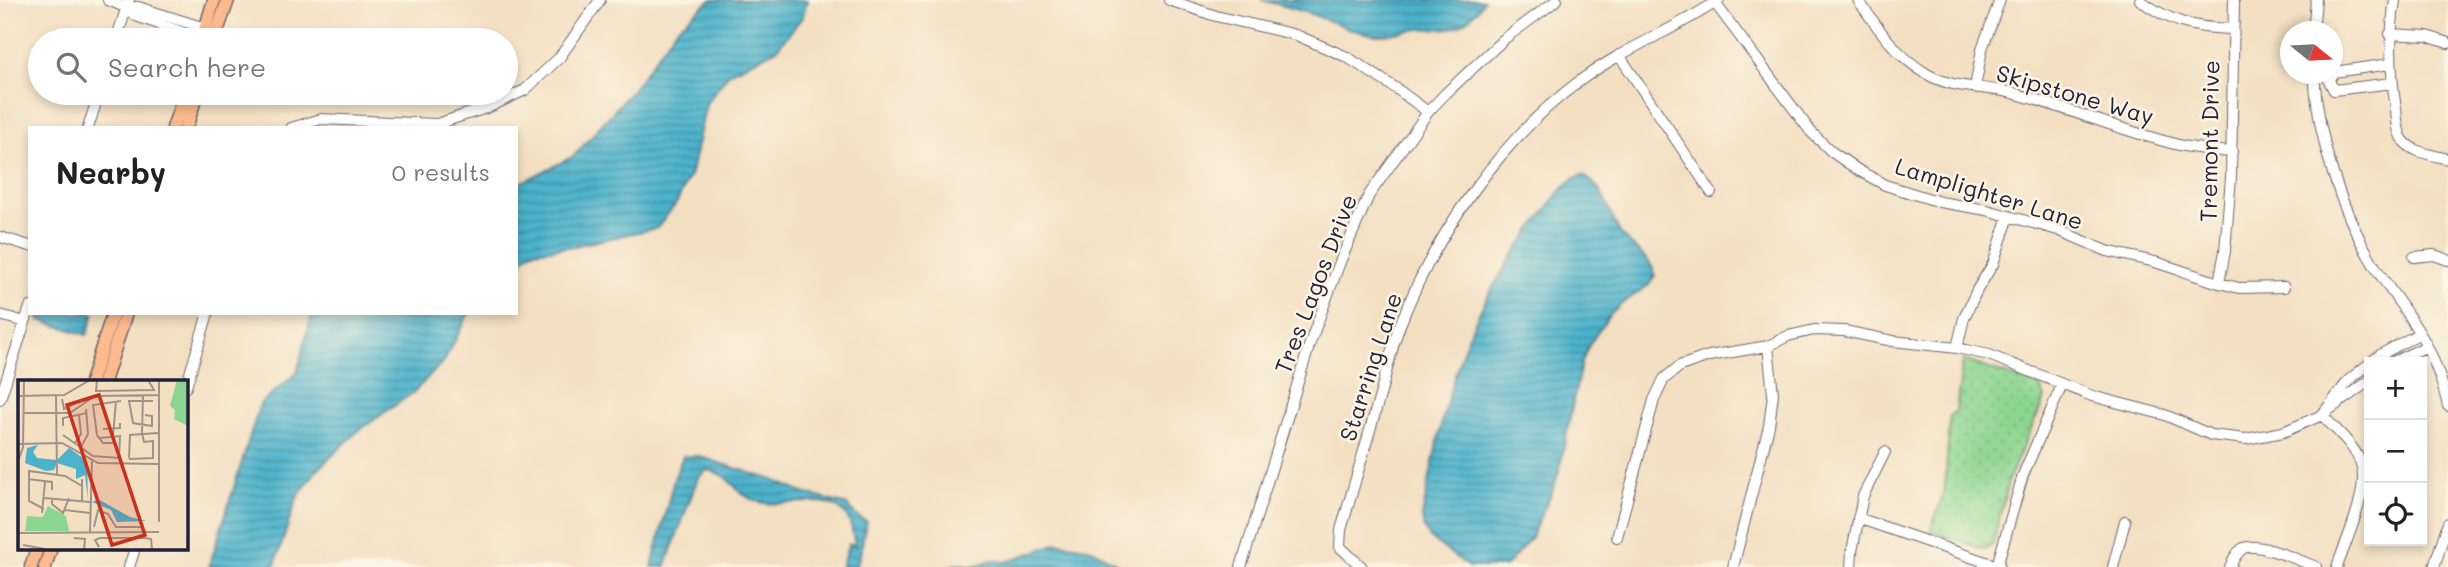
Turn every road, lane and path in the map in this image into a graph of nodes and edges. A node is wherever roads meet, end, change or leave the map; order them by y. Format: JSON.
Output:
{"nodes":[{"id":1,"x":108,"y":0,"type":"edge"},
{"id":2,"x":215,"y":0,"type":"edge"},
{"id":3,"x":228,"y":0,"type":"edge"},
{"id":4,"x":600,"y":0,"type":"edge"},
{"id":5,"x":1169,"y":0,"type":"edge"},
{"id":6,"x":1557,"y":0,"type":"edge"},
{"id":7,"x":1858,"y":0,"type":"edge"},
{"id":8,"x":2000,"y":0,"type":"edge"},
{"id":9,"x":2140,"y":0,"type":"edge"},
{"id":10,"x":2234,"y":0,"type":"edge"},
{"id":11,"x":2316,"y":0,"type":"edge"},
{"id":12,"x":2395,"y":0,"type":"edge"},
{"id":13,"x":1717,"y":1,"type":"edge"},
{"id":14,"x":128,"y":4,"type":"edge"},
{"id":15,"x":2314,"y":21,"type":"edge"},
{"id":16,"x":120,"y":28,"type":"edge"},
{"id":17,"x":187,"y":28,"type":"edge"},
{"id":18,"x":210,"y":28,"type":"edge"},
{"id":19,"x":213,"y":28,"type":"edge"},
{"id":20,"x":2232,"y":30,"type":"junction"},
{"id":21,"x":2390,"y":34,"type":"junction"},
{"id":22,"x":2448,"y":43,"type":"edge"},
{"id":23,"x":1619,"y":55,"type":"junction"},
{"id":24,"x":2390,"y":64,"type":"junction"},
{"id":25,"x":2356,"y":69,"type":"junction"},
{"id":26,"x":2343,"y":71,"type":"edge"},
{"id":27,"x":2392,"y":83,"type":"junction"},
{"id":28,"x":2315,"y":84,"type":"edge"},
{"id":29,"x":2331,"y":84,"type":"edge"},
{"id":30,"x":2358,"y":87,"type":"junction"},
{"id":31,"x":1975,"y":88,"type":"junction"},
{"id":32,"x":518,"y":93,"type":"edge"},
{"id":33,"x":95,"y":105,"type":"edge"},
{"id":34,"x":181,"y":105,"type":"edge"},
{"id":35,"x":193,"y":105,"type":"edge"},
{"id":36,"x":493,"y":105,"type":"edge"},
{"id":37,"x":1428,"y":112,"type":"junction"},
{"id":38,"x":89,"y":126,"type":"edge"},
{"id":39,"x":174,"y":126,"type":"edge"},
{"id":40,"x":187,"y":126,"type":"edge"},
{"id":41,"x":297,"y":126,"type":"edge"},
{"id":42,"x":2232,"y":152,"type":"junction"},
{"id":43,"x":2448,"y":159,"type":"edge"},
{"id":44,"x":1711,"y":192,"type":"dead end"},
{"id":45,"x":2009,"y":216,"type":"junction"},
{"id":46,"x":0,"y":237,"type":"edge"},
{"id":47,"x":28,"y":245,"type":"edge"},
{"id":48,"x":2414,"y":257,"type":"dead end"},
{"id":49,"x":2448,"y":260,"type":"edge"},
{"id":50,"x":2219,"y":283,"type":"junction"},
{"id":51,"x":2284,"y":287,"type":"dead end"},
{"id":52,"x":28,"y":312,"type":"edge"},
{"id":53,"x":0,"y":315,"type":"edge"},
{"id":54,"x":112,"y":315,"type":"edge"},
{"id":55,"x":125,"y":315,"type":"edge"},
{"id":56,"x":207,"y":315,"type":"edge"},
{"id":57,"x":24,"y":322,"type":"junction"},
{"id":58,"x":2420,"y":333,"type":"junction"},
{"id":59,"x":1768,"y":346,"type":"junction"},
{"id":60,"x":2427,"y":346,"type":"junction"},
{"id":61,"x":1957,"y":348,"type":"junction"},
{"id":62,"x":2378,"y":357,"type":"edge"},
{"id":63,"x":2404,"y":357,"type":"edge"},
{"id":64,"x":2364,"y":368,"type":"edge"},
{"id":65,"x":2357,"y":374,"type":"junction"},
{"id":66,"x":92,"y":380,"type":"edge"},
{"id":67,"x":105,"y":380,"type":"edge"},
{"id":68,"x":2364,"y":380,"type":"edge"},
{"id":69,"x":187,"y":384,"type":"edge"},
{"id":70,"x":2364,"y":384,"type":"edge"},
{"id":71,"x":2062,"y":385,"type":"junction"},
{"id":72,"x":0,"y":399,"type":"edge"},
{"id":73,"x":2448,"y":406,"type":"edge"},
{"id":74,"x":2322,"y":415,"type":"junction"},
{"id":75,"x":1885,"y":453,"type":"dead end"},
{"id":76,"x":1858,"y":518,"type":"junction"},
{"id":77,"x":2125,"y":521,"type":"dead end"},
{"id":78,"x":2448,"y":523,"type":"edge"},
{"id":79,"x":1617,"y":537,"type":"dead end"},
{"id":80,"x":36,"y":550,"type":"edge"},
{"id":81,"x":50,"y":550,"type":"edge"},
{"id":82,"x":134,"y":550,"type":"edge"},
{"id":83,"x":1999,"y":566,"type":"edge"},
{"id":84,"x":31,"y":567,"type":"edge"},
{"id":85,"x":44,"y":567,"type":"edge"},
{"id":86,"x":130,"y":567,"type":"edge"},
{"id":87,"x":1241,"y":567,"type":"edge"},
{"id":88,"x":1362,"y":567,"type":"edge"},
{"id":89,"x":1733,"y":567,"type":"edge"},
{"id":90,"x":1851,"y":567,"type":"edge"},
{"id":91,"x":2113,"y":567,"type":"edge"},
{"id":92,"x":2230,"y":567,"type":"edge"},
{"id":93,"x":2316,"y":567,"type":"edge"},
{"id":94,"x":2337,"y":567,"type":"edge"},
{"id":95,"x":2434,"y":567,"type":"edge"}],
"edges":[{"from":1,"to":14,"type":"street"},
{"from":2,"to":18,"type":"main road"},
{"from":3,"to":19,"type":"main road"},
{"from":4,"to":32,"type":"street"},
{"from":5,"to":37,"type":"street"},
{"from":6,"to":37,"type":"street","name":"Tres Lagos Drive"},
{"from":7,"to":31,"type":"street","name":"Skipstone Way"},
{"from":8,"to":31,"type":"street"},
{"from":9,"to":20,"type":"street"},
{"from":10,"to":20,"type":"street","name":"Tremont Drive"},
{"from":11,"to":15,"type":"street"},
{"from":12,"to":21,"type":"street"},
{"from":13,"to":23,"type":"street","name":"Starring Lane"},
{"from":13,"to":45,"type":"street","name":"Lamplighter Lane"},
{"from":14,"to":16,"type":"street"},
{"from":14,"to":17,"type":"street"},
{"from":20,"to":42,"type":"street","name":"Tremont Drive"},
{"from":21,"to":22,"type":"street"},
{"from":21,"to":24,"type":"street"},
{"from":23,"to":44,"type":"street"},
{"from":23,"to":88,"type":"street","name":"Starring Lane"},
{"from":24,"to":25,"type":"street"},
{"from":24,"to":27,"type":"street"},
{"from":25,"to":26,"type":"street"},
{"from":25,"to":30,"type":"street"},
{"from":27,"to":30,"type":"street"},
{"from":27,"to":43,"type":"street"},
{"from":28,"to":58,"type":"street"},
{"from":29,"to":30,"type":"street"},
{"from":31,"to":42,"type":"street","name":"Skipstone Way"},
{"from":33,"to":38,"type":"street"},
{"from":34,"to":39,"type":"main road"},
{"from":35,"to":40,"type":"main road"},
{"from":36,"to":41,"type":"street"},
{"from":37,"to":87,"type":"street","name":"Tres Lagos Drive"},
{"from":42,"to":50,"type":"street","name":"Tremont Drive"},
{"from":45,"to":50,"type":"street","name":"Lamplighter Lane"},
{"from":45,"to":61,"type":"street"},
{"from":46,"to":47,"type":"street"},
{"from":48,"to":49,"type":"street"},
{"from":50,"to":51,"type":"street","name":"Lamplighter Lane"},
{"from":52,"to":57,"type":"street"},
{"from":53,"to":57,"type":"street"},
{"from":54,"to":66,"type":"main road"},
{"from":55,"to":67,"type":"main road"},
{"from":56,"to":69,"type":"street"},
{"from":57,"to":72,"type":"street"},
{"from":58,"to":60,"type":"street"},
{"from":58,"to":62,"type":"street"},
{"from":59,"to":61,"type":"street"},
{"from":59,"to":79,"type":"street"},
{"from":59,"to":89,"type":"street"},
{"from":60,"to":63,"type":"street"},
{"from":60,"to":73,"type":"street"},
{"from":61,"to":71,"type":"street"},
{"from":64,"to":65,"type":"street"},
{"from":65,"to":68,"type":"street"},
{"from":65,"to":74,"type":"street"},
{"from":70,"to":74,"type":"street"},
{"from":71,"to":74,"type":"street"},
{"from":71,"to":83,"type":"street"},
{"from":74,"to":94,"type":"street"},
{"from":75,"to":76,"type":"street"},
{"from":76,"to":83,"type":"street"},
{"from":76,"to":90,"type":"street"},
{"from":77,"to":91,"type":"street"},
{"from":78,"to":95,"type":"street"},
{"from":80,"to":84,"type":"main road"},
{"from":81,"to":85,"type":"main road"},
{"from":82,"to":86,"type":"street"},
{"from":92,"to":93,"type":"street"}]}
